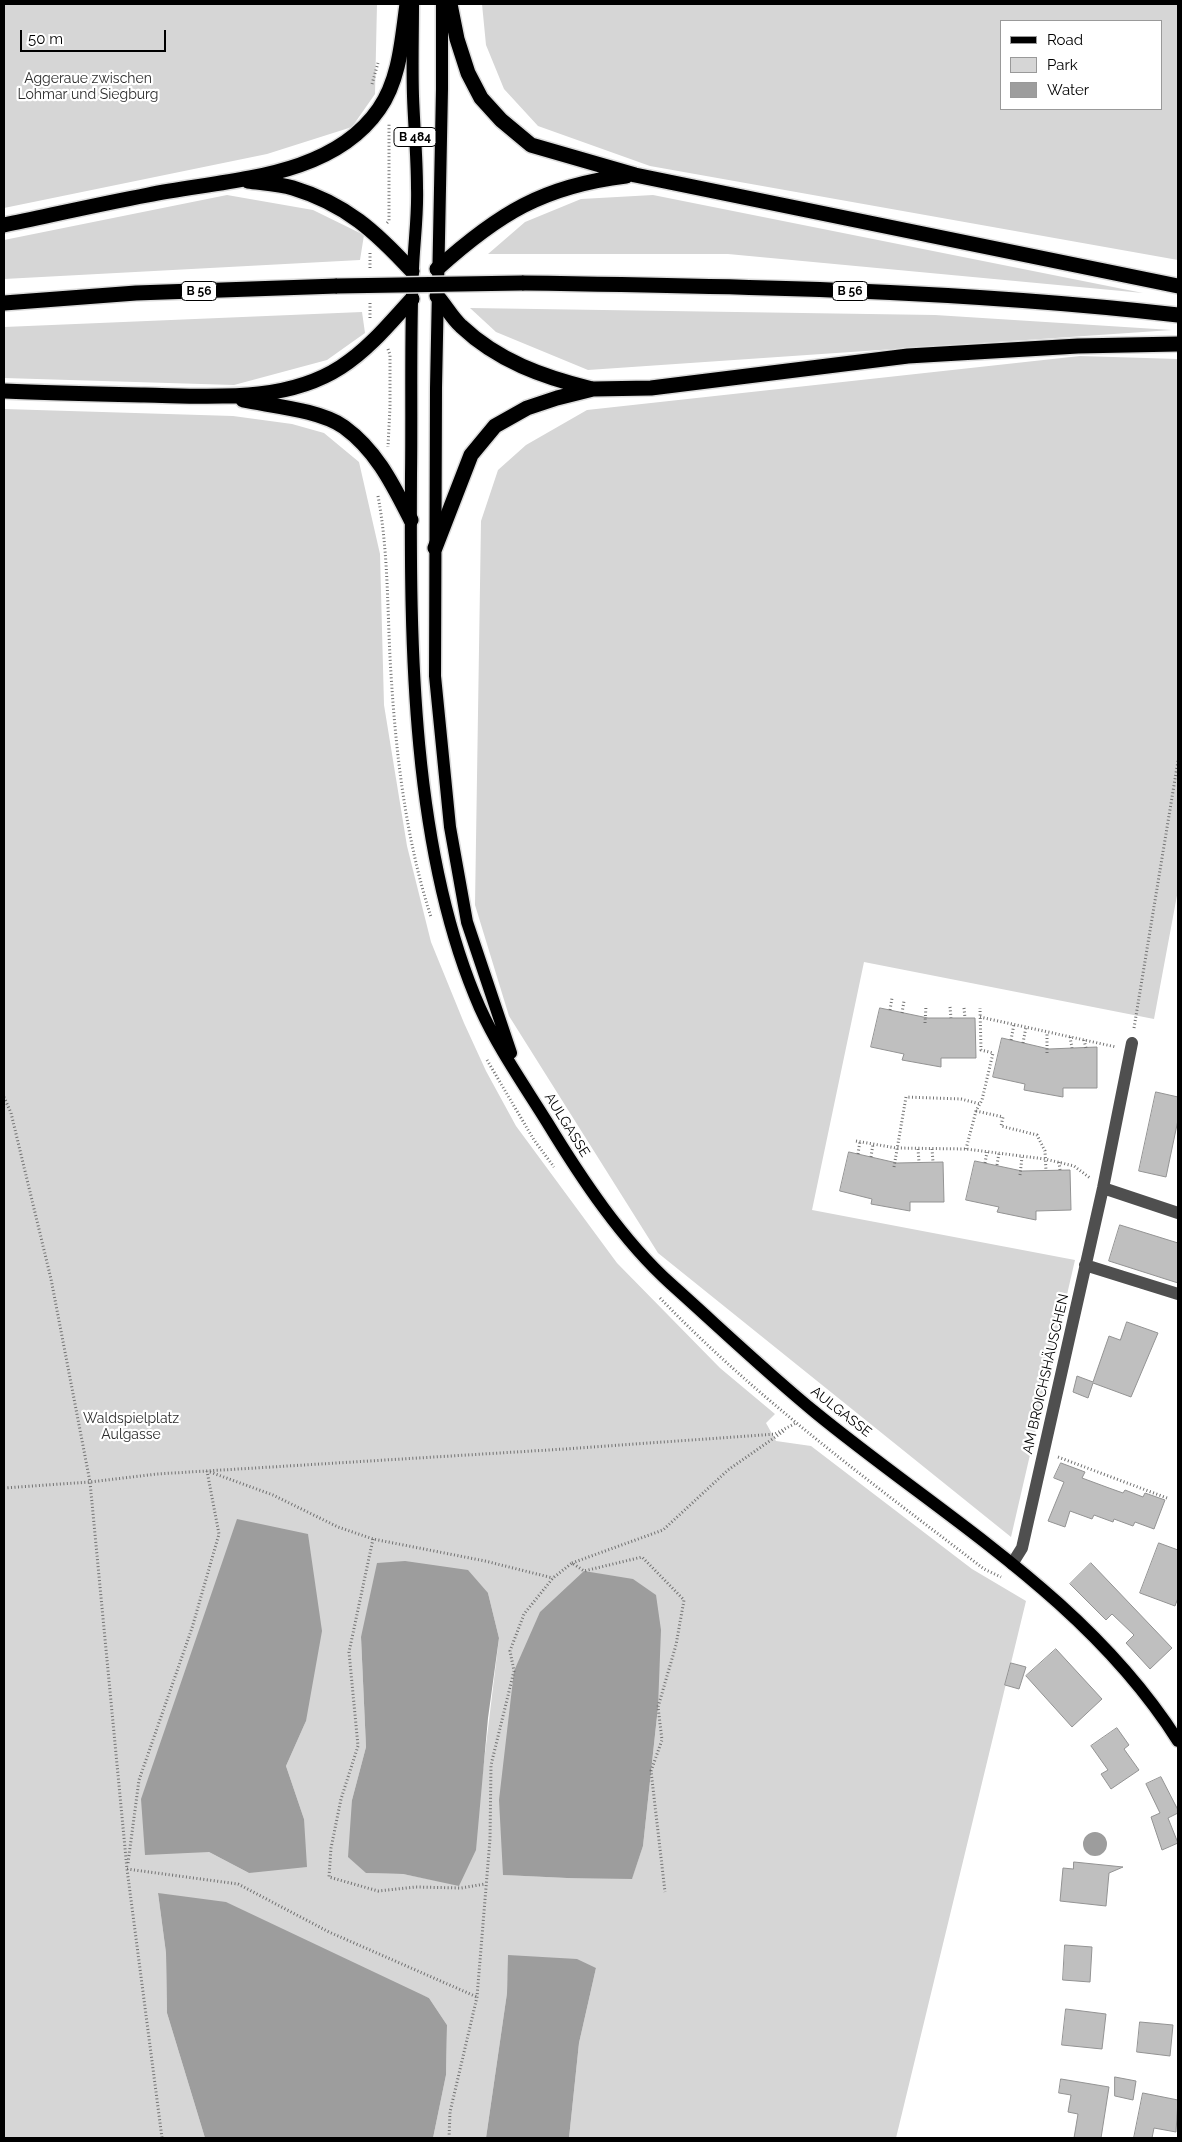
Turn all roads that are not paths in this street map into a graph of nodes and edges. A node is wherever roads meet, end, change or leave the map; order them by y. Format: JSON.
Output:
{"nodes":[{"id":1,"x":407,"y":4,"type":"edge"},
{"id":2,"x":413,"y":4,"type":"edge"},
{"id":3,"x":442,"y":4,"type":"edge"},
{"id":4,"x":450,"y":4,"type":"edge"},
{"id":5,"x":634,"y":175,"type":"junction"},
{"id":6,"x":241,"y":180,"type":"junction"},
{"id":7,"x":4,"y":225,"type":"edge"},
{"id":8,"x":438,"y":269,"type":"junction"},
{"id":9,"x":412,"y":271,"type":"junction"},
{"id":10,"x":425,"y":284,"type":"junction"},
{"id":11,"x":1178,"y":286,"type":"edge"},
{"id":12,"x":437,"y":296,"type":"junction"},
{"id":13,"x":412,"y":299,"type":"junction"},
{"id":14,"x":4,"y":303,"type":"edge"},
{"id":15,"x":1178,"y":314,"type":"edge"},
{"id":16,"x":1178,"y":344,"type":"edge"},
{"id":17,"x":593,"y":389,"type":"junction"},
{"id":18,"x":4,"y":391,"type":"edge"},
{"id":19,"x":230,"y":397,"type":"junction"},
{"id":20,"x":411,"y":520,"type":"junction"},
{"id":21,"x":435,"y":548,"type":"junction"},
{"id":22,"x":1131,"y":1049,"type":"road end"},
{"id":23,"x":520,"y":1076,"type":"junction"},
{"id":24,"x":1103,"y":1188,"type":"junction"},
{"id":25,"x":1178,"y":1213,"type":"edge"},
{"id":26,"x":1086,"y":1265,"type":"junction"},
{"id":27,"x":1178,"y":1294,"type":"edge"},
{"id":28,"x":1012,"y":1564,"type":"junction"},
{"id":29,"x":1178,"y":1740,"type":"edge"}],
"edges":[{"from":1,"to":6,"type":"highway"},
{"from":2,"to":9,"type":"main road","number":"B 484"},
{"from":3,"to":8,"type":"main road","number":"B 484"},
{"from":4,"to":5,"type":"highway"},
{"from":5,"to":8,"type":"highway"},
{"from":5,"to":11,"type":"highway"},
{"from":6,"to":7,"type":"highway"},
{"from":6,"to":9,"type":"highway"},
{"from":8,"to":10,"type":"main road"},
{"from":8,"to":12,"type":"main road"},
{"from":9,"to":10,"type":"main road"},
{"from":9,"to":13,"type":"main road"},
{"from":10,"to":12,"type":"main road"},
{"from":10,"to":13,"type":"main road"},
{"from":12,"to":17,"type":"highway"},
{"from":12,"to":21,"type":"main road"},
{"from":13,"to":19,"type":"highway"},
{"from":13,"to":20,"type":"main road"},
{"from":14,"to":15,"type":"highway","number":"B 56","bridge":true},
{"from":16,"to":17,"type":"highway"},
{"from":17,"to":21,"type":"highway"},
{"from":18,"to":19,"type":"highway"},
{"from":19,"to":20,"type":"highway"},
{"from":20,"to":23,"type":"main road"},
{"from":21,"to":23,"type":"main road"},
{"from":22,"to":24,"type":"street","name":"AM BROICHSHÄUSCHEN"},
{"from":23,"to":28,"type":"main road","name":"AULGASSE"},
{"from":24,"to":25,"type":"street"},
{"from":24,"to":26,"type":"street","name":"AM BROICHSHÄUSCHEN"},
{"from":26,"to":27,"type":"street"},
{"from":26,"to":28,"type":"street","name":"AM BROICHSHÄUSCHEN"},
{"from":28,"to":29,"type":"main road","name":"AULGASSE"}]}
